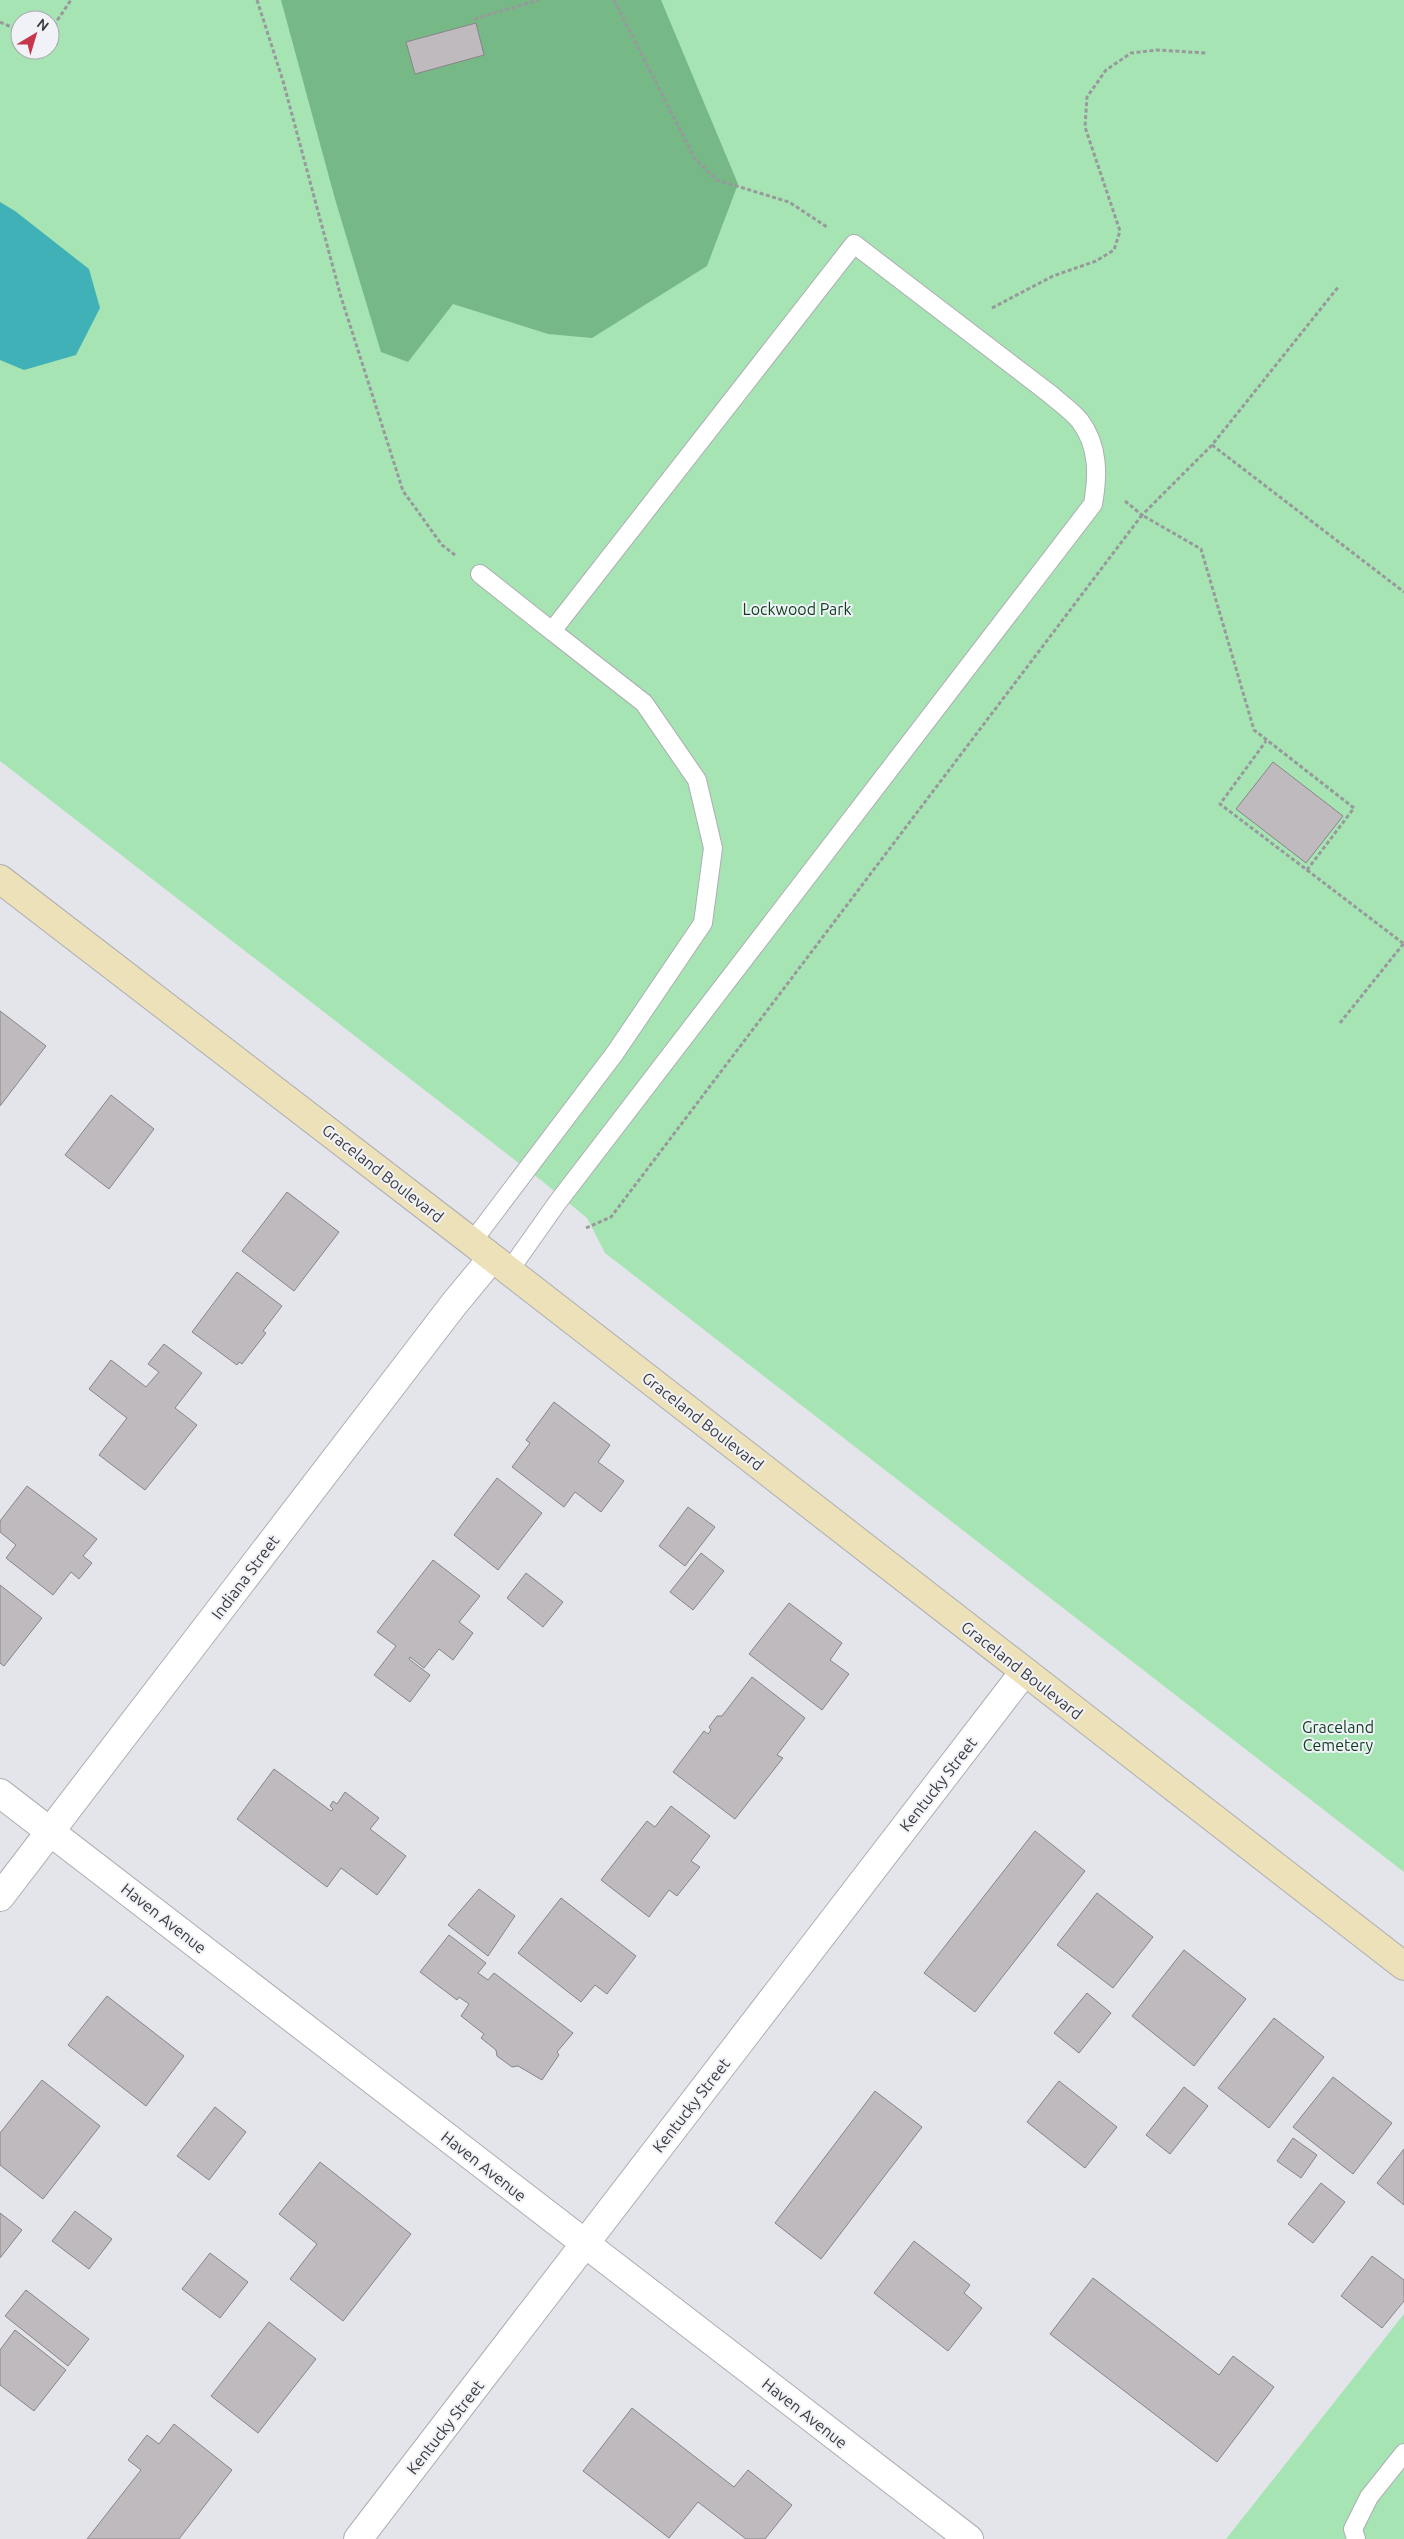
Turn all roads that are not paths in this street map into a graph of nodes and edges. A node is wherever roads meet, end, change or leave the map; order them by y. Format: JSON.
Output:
{"nodes":[{"id":1,"x":480,"y":574,"type":"road end"},
{"id":2,"x":552,"y":631,"type":"junction"},
{"id":3,"x":0,"y":879,"type":"edge"},
{"id":4,"x":491,"y":1257,"type":"junction"},
{"id":5,"x":1024,"y":1672,"type":"junction"},
{"id":6,"x":0,"y":1793,"type":"edge"},
{"id":7,"x":50,"y":1831,"type":"junction"},
{"id":8,"x":0,"y":1898,"type":"edge"},
{"id":9,"x":1404,"y":1966,"type":"edge"},
{"id":10,"x":585,"y":2244,"type":"junction"},
{"id":11,"x":1404,"y":2453,"type":"edge"},
{"id":12,"x":358,"y":2539,"type":"edge"},
{"id":13,"x":969,"y":2539,"type":"edge"},
{"id":14,"x":1356,"y":2539,"type":"edge"}],
"edges":[{"from":1,"to":2,"type":"lane"},
{"from":2,"to":4,"type":"lane"},
{"from":2,"to":4,"type":"lane"},
{"from":3,"to":4,"type":"street","name":"Graceland Boulevard"},
{"from":4,"to":5,"type":"street","name":"Graceland Boulevard"},
{"from":4,"to":7,"type":"street","name":"Indiana Street"},
{"from":5,"to":9,"type":"street","name":"Graceland Boulevard"},
{"from":5,"to":10,"type":"street","name":"Kentucky Street"},
{"from":6,"to":7,"type":"street","name":"Haven Avenue"},
{"from":7,"to":8,"type":"street","name":"Indiana Street"},
{"from":7,"to":10,"type":"street","name":"Haven Avenue"},
{"from":10,"to":12,"type":"street","name":"Kentucky Street"},
{"from":10,"to":13,"type":"street","name":"Haven Avenue"},
{"from":11,"to":14,"type":"lane"}]}
